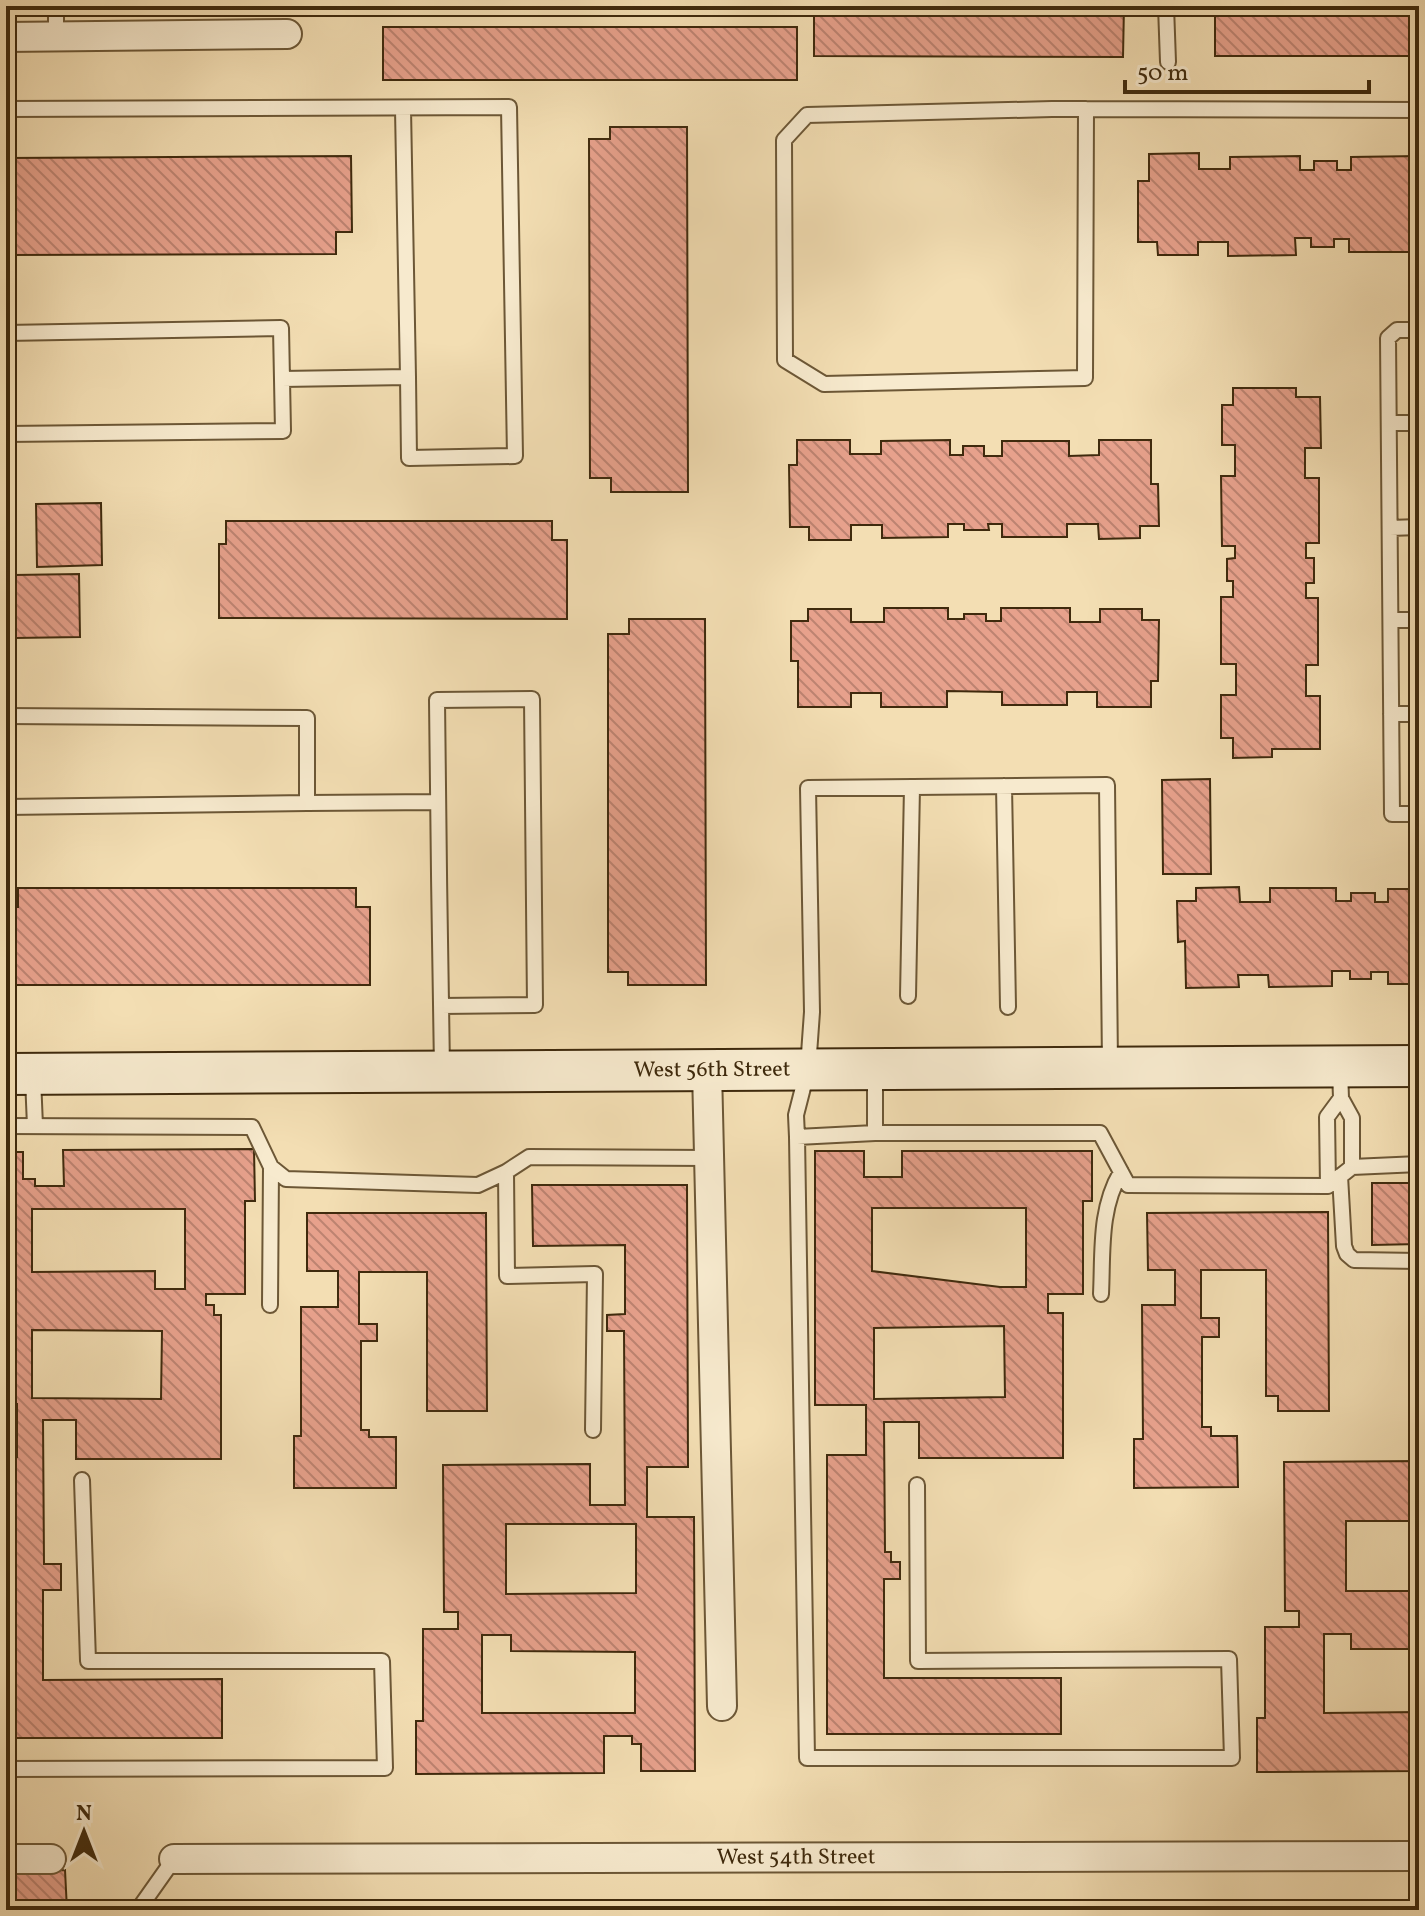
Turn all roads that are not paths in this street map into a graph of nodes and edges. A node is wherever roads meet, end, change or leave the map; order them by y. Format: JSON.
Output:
{"nodes":[{"id":1,"x":56,"y":6,"type":"edge"},
{"id":2,"x":1166,"y":6,"type":"edge"},
{"id":3,"x":287,"y":34,"type":"dead end"},
{"id":4,"x":6,"y":37,"type":"edge"},
{"id":5,"x":56,"y":37,"type":"junction"},
{"id":6,"x":1168,"y":62,"type":"dead end"},
{"id":7,"x":6,"y":109,"type":"edge"},
{"id":8,"x":403,"y":109,"type":"junction"},
{"id":9,"x":1086,"y":109,"type":"junction"},
{"id":10,"x":1419,"y":110,"type":"edge"},
{"id":11,"x":1419,"y":330,"type":"edge"},
{"id":12,"x":6,"y":333,"type":"edge"},
{"id":13,"x":408,"y":377,"type":"junction"},
{"id":14,"x":282,"y":379,"type":"junction"},
{"id":15,"x":1389,"y":423,"type":"junction"},
{"id":16,"x":1419,"y":423,"type":"edge"},
{"id":17,"x":6,"y":434,"type":"edge"},
{"id":18,"x":1419,"y":527,"type":"edge"},
{"id":19,"x":1390,"y":528,"type":"junction"},
{"id":20,"x":1391,"y":620,"type":"junction"},
{"id":21,"x":1419,"y":620,"type":"edge"},
{"id":22,"x":1391,"y":714,"type":"junction"},
{"id":23,"x":1419,"y":714,"type":"edge"},
{"id":24,"x":6,"y":716,"type":"edge"},
{"id":25,"x":1004,"y":786,"type":"junction"},
{"id":26,"x":912,"y":787,"type":"junction"},
{"id":27,"x":438,"y":802,"type":"junction"},
{"id":28,"x":307,"y":803,"type":"junction"},
{"id":29,"x":6,"y":807,"type":"edge"},
{"id":30,"x":1419,"y":814,"type":"edge"},
{"id":31,"x":908,"y":996,"type":"dead end"},
{"id":32,"x":441,"y":1006,"type":"junction"},
{"id":33,"x":1008,"y":1007,"type":"dead end"},
{"id":34,"x":1419,"y":1066,"type":"edge"},
{"id":35,"x":808,"y":1068,"type":"junction"},
{"id":36,"x":1110,"y":1068,"type":"junction"},
{"id":37,"x":707,"y":1070,"type":"junction"},
{"id":38,"x":875,"y":1070,"type":"junction"},
{"id":39,"x":442,"y":1072,"type":"junction"},
{"id":40,"x":19,"y":1074,"type":"edge"},
{"id":41,"x":1340,"y":1082,"type":"junction"},
{"id":42,"x":6,"y":1126,"type":"edge"},
{"id":43,"x":35,"y":1126,"type":"junction"},
{"id":44,"x":875,"y":1133,"type":"junction"},
{"id":45,"x":797,"y":1137,"type":"junction"},
{"id":46,"x":709,"y":1158,"type":"junction"},
{"id":47,"x":1419,"y":1164,"type":"edge"},
{"id":48,"x":271,"y":1167,"type":"junction"},
{"id":49,"x":1352,"y":1167,"type":"junction"},
{"id":50,"x":506,"y":1172,"type":"junction"},
{"id":51,"x":1121,"y":1172,"type":"junction"},
{"id":52,"x":1334,"y":1181,"type":"junction"},
{"id":53,"x":1419,"y":1261,"type":"edge"},
{"id":54,"x":1101,"y":1294,"type":"dead end"},
{"id":55,"x":270,"y":1305,"type":"dead end"},
{"id":56,"x":593,"y":1430,"type":"dead end"},
{"id":57,"x":82,"y":1480,"type":"dead end"},
{"id":58,"x":917,"y":1485,"type":"dead end"},
{"id":59,"x":722,"y":1706,"type":"dead end"},
{"id":60,"x":6,"y":1769,"type":"edge"},
{"id":61,"x":1419,"y":1856,"type":"edge"},
{"id":62,"x":6,"y":1859,"type":"edge"},
{"id":63,"x":51,"y":1859,"type":"dead end"},
{"id":64,"x":174,"y":1859,"type":"joint"},
{"id":65,"x":138,"y":1910,"type":"edge"}],
"edges":[{"from":1,"to":5,"type":"lane"},
{"from":2,"to":6,"type":"lane"},
{"from":3,"to":5,"type":"street"},
{"from":4,"to":5,"type":"street"},
{"from":7,"to":8,"type":"lane"},
{"from":8,"to":13,"type":"lane"},
{"from":8,"to":13,"type":"lane"},
{"from":9,"to":9,"type":"lane"},
{"from":9,"to":10,"type":"lane"},
{"from":11,"to":15,"type":"lane"},
{"from":12,"to":14,"type":"lane"},
{"from":13,"to":14,"type":"lane"},
{"from":14,"to":17,"type":"lane"},
{"from":15,"to":16,"type":"lane"},
{"from":15,"to":19,"type":"lane"},
{"from":18,"to":19,"type":"lane"},
{"from":19,"to":20,"type":"lane"},
{"from":20,"to":21,"type":"lane"},
{"from":20,"to":22,"type":"lane"},
{"from":22,"to":23,"type":"lane"},
{"from":22,"to":30,"type":"lane"},
{"from":24,"to":28,"type":"lane"},
{"from":25,"to":26,"type":"lane"},
{"from":25,"to":33,"type":"lane"},
{"from":25,"to":36,"type":"lane"},
{"from":26,"to":31,"type":"lane"},
{"from":26,"to":35,"type":"lane"},
{"from":27,"to":28,"type":"lane"},
{"from":27,"to":32,"type":"lane"},
{"from":27,"to":32,"type":"lane"},
{"from":28,"to":29,"type":"lane"},
{"from":32,"to":39,"type":"lane"},
{"from":34,"to":41,"type":"street","name":"West 56th Street"},
{"from":35,"to":37,"type":"street","name":"West 56th Street"},
{"from":35,"to":38,"type":"street","name":"West 56th Street"},
{"from":35,"to":45,"type":"lane"},
{"from":36,"to":38,"type":"street","name":"West 56th Street"},
{"from":36,"to":41,"type":"street","name":"West 56th Street"},
{"from":37,"to":39,"type":"street","name":"West 56th Street"},
{"from":37,"to":46,"type":"street"},
{"from":38,"to":44,"type":"lane"},
{"from":39,"to":40,"type":"street","name":"West 56th Street"},
{"from":40,"to":43,"type":"lane"},
{"from":41,"to":49,"type":"lane"},
{"from":41,"to":52,"type":"lane"},
{"from":42,"to":43,"type":"lane"},
{"from":43,"to":48,"type":"lane"},
{"from":44,"to":45,"type":"lane"},
{"from":44,"to":51,"type":"lane"},
{"from":45,"to":58,"type":"lane"},
{"from":46,"to":50,"type":"lane"},
{"from":46,"to":59,"type":"street"},
{"from":47,"to":49,"type":"lane"},
{"from":48,"to":50,"type":"lane"},
{"from":48,"to":55,"type":"lane"},
{"from":49,"to":52,"type":"lane"},
{"from":50,"to":56,"type":"lane"},
{"from":51,"to":52,"type":"lane"},
{"from":51,"to":54,"type":"lane"},
{"from":52,"to":53,"type":"lane"},
{"from":57,"to":60,"type":"lane"},
{"from":61,"to":64,"type":"street","name":"West 54th Street"},
{"from":62,"to":63,"type":"street"},
{"from":64,"to":65,"type":"lane"}]}
